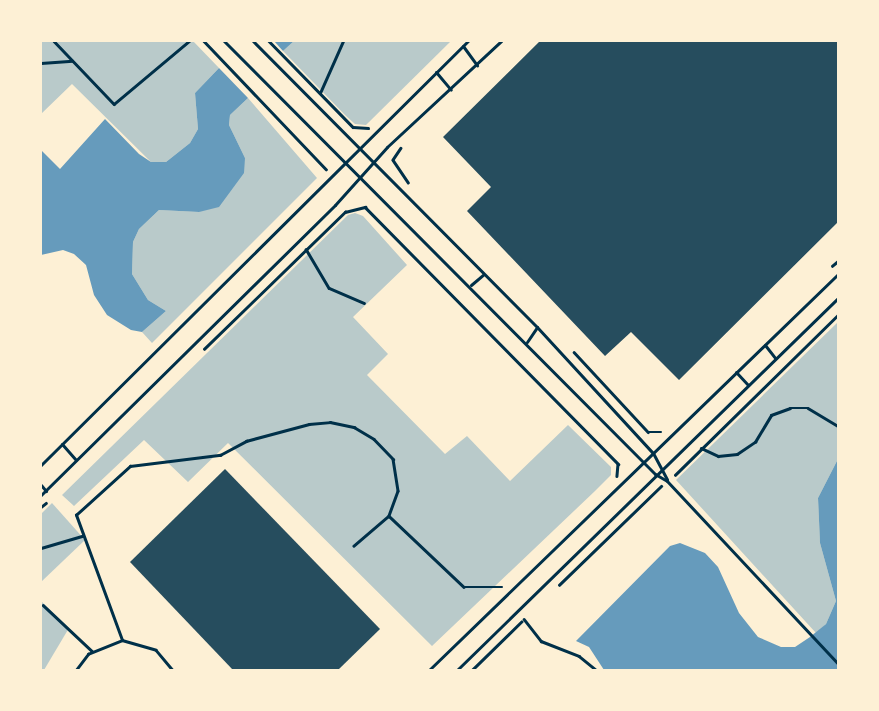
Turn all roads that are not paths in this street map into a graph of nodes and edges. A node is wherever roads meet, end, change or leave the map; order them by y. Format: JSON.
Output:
{"nodes":[{"id":1,"x":224,"y":41,"type":"edge"},
{"id":2,"x":253,"y":41,"type":"edge"},
{"id":3,"x":468,"y":41,"type":"edge"},
{"id":4,"x":501,"y":41,"type":"edge"},
{"id":5,"x":463,"y":46,"type":"junction"},
{"id":6,"x":477,"y":65,"type":"junction"},
{"id":7,"x":436,"y":72,"type":"junction"},
{"id":8,"x":451,"y":90,"type":"junction"},
{"id":9,"x":360,"y":151,"type":"junction"},
{"id":10,"x":372,"y":164,"type":"junction"},
{"id":11,"x":348,"y":165,"type":"junction"},
{"id":12,"x":360,"y":177,"type":"junction"},
{"id":13,"x":838,"y":274,"type":"edge"},
{"id":14,"x":484,"y":275,"type":"junction"},
{"id":15,"x":471,"y":285,"type":"junction"},
{"id":16,"x":838,"y":298,"type":"edge"},
{"id":17,"x":537,"y":328,"type":"junction"},
{"id":18,"x":527,"y":342,"type":"junction"},
{"id":19,"x":765,"y":345,"type":"junction"},
{"id":20,"x":775,"y":358,"type":"junction"},
{"id":21,"x":736,"y":372,"type":"junction"},
{"id":22,"x":748,"y":385,"type":"junction"},
{"id":23,"x":62,"y":444,"type":"junction"},
{"id":24,"x":653,"y":453,"type":"junction"},
{"id":25,"x":76,"y":460,"type":"junction"},
{"id":26,"x":644,"y":462,"type":"junction"},
{"id":27,"x":41,"y":465,"type":"edge"},
{"id":28,"x":662,"y":466,"type":"junction"},
{"id":29,"x":655,"y":474,"type":"junction"},
{"id":30,"x":667,"y":481,"type":"junction"},
{"id":31,"x":41,"y":486,"type":"edge"},
{"id":32,"x":46,"y":491,"type":"junction"},
{"id":33,"x":41,"y":495,"type":"edge"},
{"id":34,"x":838,"y":664,"type":"edge"},
{"id":35,"x":429,"y":670,"type":"edge"},
{"id":36,"x":457,"y":670,"type":"edge"}],
"edges":[{"from":1,"to":11,"type":"lane"},
{"from":2,"to":9,"type":"lane"},
{"from":3,"to":5,"type":"lane"},
{"from":4,"to":6,"type":"lane"},
{"from":5,"to":6,"type":"lane"},
{"from":5,"to":7,"type":"lane"},
{"from":6,"to":8,"type":"lane"},
{"from":7,"to":8,"type":"lane"},
{"from":7,"to":9,"type":"lane"},
{"from":8,"to":10,"type":"lane"},
{"from":9,"to":10,"type":"lane"},
{"from":9,"to":11,"type":"lane"},
{"from":10,"to":12,"type":"lane"},
{"from":10,"to":14,"type":"lane"},
{"from":11,"to":12,"type":"lane"},
{"from":11,"to":23,"type":"lane"},
{"from":12,"to":15,"type":"lane"},
{"from":12,"to":25,"type":"lane"},
{"from":13,"to":19,"type":"lane"},
{"from":14,"to":15,"type":"lane"},
{"from":14,"to":17,"type":"lane"},
{"from":15,"to":18,"type":"lane"},
{"from":16,"to":20,"type":"lane"},
{"from":17,"to":18,"type":"lane"},
{"from":17,"to":24,"type":"lane"},
{"from":18,"to":26,"type":"lane"},
{"from":19,"to":20,"type":"lane"},
{"from":19,"to":21,"type":"lane"},
{"from":20,"to":22,"type":"lane"},
{"from":21,"to":22,"type":"lane"},
{"from":21,"to":24,"type":"lane"},
{"from":22,"to":28,"type":"lane"},
{"from":23,"to":25,"type":"lane"},
{"from":23,"to":27,"type":"lane"},
{"from":24,"to":26,"type":"lane"},
{"from":24,"to":28,"type":"lane"},
{"from":25,"to":32,"type":"lane"},
{"from":26,"to":29,"type":"lane"},
{"from":26,"to":35,"type":"lane"},
{"from":28,"to":29,"type":"lane"},
{"from":28,"to":30,"type":"lane"},
{"from":29,"to":30,"type":"lane"},
{"from":29,"to":36,"type":"lane"},
{"from":30,"to":34,"type":"lane"},
{"from":31,"to":32,"type":"lane"},
{"from":32,"to":33,"type":"lane"}]}
